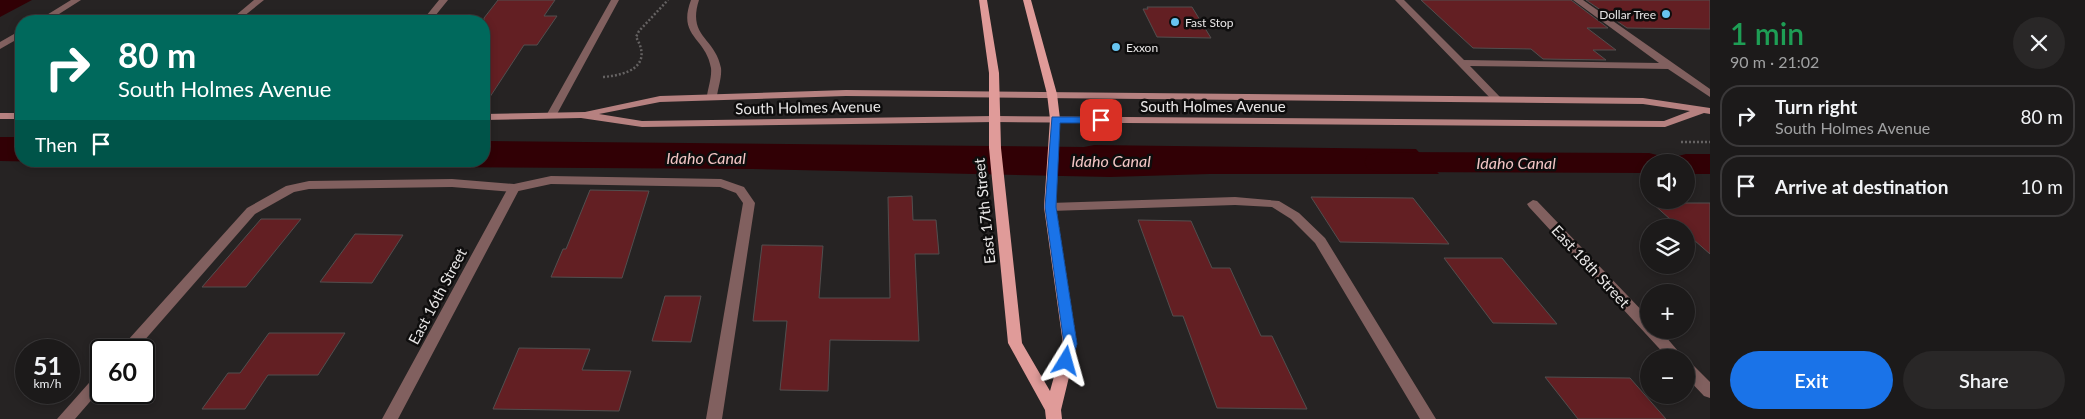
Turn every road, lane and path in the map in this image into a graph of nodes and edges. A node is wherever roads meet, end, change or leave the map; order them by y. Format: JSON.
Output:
{"nodes":[{"id":1,"x":77,"y":0,"type":"edge"},
{"id":2,"x":260,"y":0,"type":"edge"},
{"id":3,"x":444,"y":0,"type":"edge"},
{"id":4,"x":615,"y":0,"type":"edge"},
{"id":5,"x":668,"y":0,"type":"edge"},
{"id":6,"x":695,"y":0,"type":"edge"},
{"id":7,"x":983,"y":0,"type":"edge"},
{"id":8,"x":1027,"y":0,"type":"edge"},
{"id":9,"x":1399,"y":0,"type":"edge"},
{"id":10,"x":1577,"y":0,"type":"edge"},
{"id":11,"x":52,"y":15,"type":"edge"},
{"id":12,"x":241,"y":15,"type":"edge"},
{"id":13,"x":431,"y":15,"type":"edge"},
{"id":14,"x":15,"y":37,"type":"edge"},
{"id":15,"x":0,"y":46,"type":"edge"},
{"id":16,"x":1461,"y":63,"type":"junction"},
{"id":17,"x":1672,"y":66,"type":"junction"},
{"id":18,"x":603,"y":77,"type":"dead end"},
{"id":19,"x":995,"y":94,"type":"junction"},
{"id":20,"x":1052,"y":94,"type":"junction"},
{"id":21,"x":1710,"y":94,"type":"edge"},
{"id":22,"x":712,"y":96,"type":"junction"},
{"id":23,"x":1497,"y":99,"type":"junction"},
{"id":24,"x":1706,"y":111,"type":"edge"},
{"id":25,"x":552,"y":114,"type":"junction"},
{"id":26,"x":581,"y":115,"type":"junction"},
{"id":27,"x":0,"y":116,"type":"edge"},
{"id":28,"x":15,"y":116,"type":"edge"},
{"id":29,"x":490,"y":117,"type":"edge"},
{"id":30,"x":995,"y":119,"type":"junction"},
{"id":31,"x":1055,"y":120,"type":"junction"},
{"id":32,"x":514,"y":188,"type":"junction"},
{"id":33,"x":1532,"y":204,"type":"dead end"},
{"id":34,"x":1050,"y":207,"type":"junction"},
{"id":35,"x":1640,"y":318,"type":"edge"},
{"id":36,"x":137,"y":339,"type":"edge"},
{"id":37,"x":1659,"y":339,"type":"edge"},
{"id":38,"x":1669,"y":349,"type":"edge"},
{"id":39,"x":1695,"y":376,"type":"edge"},
{"id":40,"x":90,"y":392,"type":"edge"},
{"id":41,"x":1710,"y":392,"type":"edge"},
{"id":42,"x":1053,"y":415,"type":"edge"},
{"id":43,"x":66,"y":419,"type":"edge"},
{"id":44,"x":390,"y":419,"type":"edge"},
{"id":45,"x":714,"y":419,"type":"edge"},
{"id":46,"x":1428,"y":419,"type":"edge"}],
"edges":[{"from":1,"to":11,"type":"street"},
{"from":2,"to":12,"type":"street"},
{"from":3,"to":13,"type":"street"},
{"from":4,"to":25,"type":"street"},
{"from":5,"to":18,"type":"path"},
{"from":6,"to":22,"type":"street"},
{"from":7,"to":19,"type":"main road","name":"East 17th Street"},
{"from":8,"to":20,"type":"main road","name":"East 17th Street"},
{"from":9,"to":16,"type":"street"},
{"from":10,"to":17,"type":"street"},
{"from":14,"to":15,"type":"street"},
{"from":16,"to":17,"type":"street"},
{"from":16,"to":23,"type":"street"},
{"from":17,"to":21,"type":"street"},
{"from":19,"to":20,"type":"main road","name":"South Holmes Avenue"},
{"from":19,"to":22,"type":"main road","name":"South Holmes Avenue"},
{"from":19,"to":30,"type":"main road","name":"East 17th Street"},
{"from":20,"to":23,"type":"main road","name":"South Holmes Avenue"},
{"from":20,"to":31,"type":"main road","name":"East 17th Street"},
{"from":22,"to":26,"type":"main road","name":"South Holmes Avenue"},
{"from":23,"to":24,"type":"main road","name":"South Holmes Avenue"},
{"from":24,"to":31,"type":"main road","name":"South Holmes Avenue"},
{"from":25,"to":26,"type":"main road","name":"South Holmes Avenue"},
{"from":25,"to":29,"type":"main road","name":"South Holmes Avenue"},
{"from":26,"to":30,"type":"main road","name":"South Holmes Avenue"},
{"from":27,"to":28,"type":"main road"},
{"from":30,"to":31,"type":"main road","name":"South Holmes Avenue"},
{"from":30,"to":42,"type":"main road","name":"East 17th Street"},
{"from":31,"to":34,"type":"main road","name":"East 17th Street"},
{"from":32,"to":36,"type":"street"},
{"from":32,"to":44,"type":"street","name":"East 16th Street"},
{"from":32,"to":45,"type":"street"},
{"from":33,"to":35,"type":"street","name":"East 18th Street"},
{"from":34,"to":42,"type":"main road","name":"East 17th Street"},
{"from":34,"to":46,"type":"street"},
{"from":37,"to":38,"type":"street","name":"East 18th Street"},
{"from":39,"to":41,"type":"street"},
{"from":40,"to":43,"type":"street"}]}
